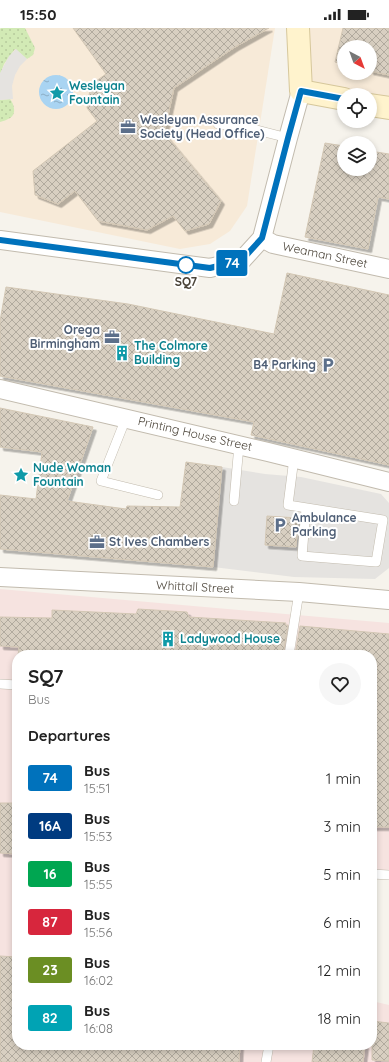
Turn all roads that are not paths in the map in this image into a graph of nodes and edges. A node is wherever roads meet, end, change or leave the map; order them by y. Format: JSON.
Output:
{"nodes":[{"id":1,"x":298,"y":28,"type":"edge"},
{"id":2,"x":301,"y":91,"type":"junction"},
{"id":3,"x":337,"y":98,"type":"edge"},
{"id":4,"x":377,"y":105,"type":"edge"},
{"id":5,"x":389,"y":108,"type":"edge"},
{"id":6,"x":218,"y":124,"type":"dead end"},
{"id":7,"x":288,"y":138,"type":"junction"},
{"id":8,"x":262,"y":238,"type":"junction"},
{"id":9,"x":0,"y":241,"type":"edge"},
{"id":10,"x":389,"y":269,"type":"edge"},
{"id":11,"x":0,"y":388,"type":"edge"},
{"id":12,"x":126,"y":418,"type":"junction"},
{"id":13,"x":239,"y":445,"type":"junction"},
{"id":14,"x":294,"y":458,"type":"junction"},
{"id":15,"x":389,"y":482,"type":"edge"},
{"id":16,"x":158,"y":495,"type":"dead end"},
{"id":17,"x":234,"y":501,"type":"dead end"},
{"id":18,"x":306,"y":509,"type":"junction"},
{"id":19,"x":0,"y":577,"type":"edge"},
{"id":20,"x":298,"y":592,"type":"junction"},
{"id":21,"x":389,"y":600,"type":"edge"},
{"id":22,"x":290,"y":650,"type":"edge"},
{"id":23,"x":0,"y":684,"type":"edge"},
{"id":24,"x":12,"y":685,"type":"edge"},
{"id":25,"x":377,"y":874,"type":"edge"},
{"id":26,"x":389,"y":875,"type":"edge"},
{"id":27,"x":268,"y":1050,"type":"edge"},
{"id":28,"x":266,"y":1062,"type":"edge"}],
"edges":[{"from":1,"to":2,"type":"street"},
{"from":2,"to":3,"type":"street"},
{"from":2,"to":7,"type":"street"},
{"from":4,"to":5,"type":"street"},
{"from":6,"to":7,"type":"lane"},
{"from":7,"to":8,"type":"street"},
{"from":8,"to":9,"type":"street"},
{"from":8,"to":10,"type":"street","name":"Weaman Street"},
{"from":11,"to":12,"type":"street","name":"Printing House Street"},
{"from":12,"to":13,"type":"street","name":"Printing House Street"},
{"from":12,"to":16,"type":"lane"},
{"from":13,"to":14,"type":"street","name":"Printing House Street"},
{"from":13,"to":17,"type":"lane"},
{"from":14,"to":15,"type":"street","name":"Printing House Street"},
{"from":14,"to":18,"type":"lane"},
{"from":18,"to":18,"type":"lane"},
{"from":19,"to":20,"type":"street","name":"Whittall Street"},
{"from":20,"to":21,"type":"street","name":"Whittall Street"},
{"from":20,"to":22,"type":"lane"},
{"from":23,"to":24,"type":"lane"},
{"from":25,"to":26,"type":"lane"},
{"from":27,"to":28,"type":"lane"}]}
